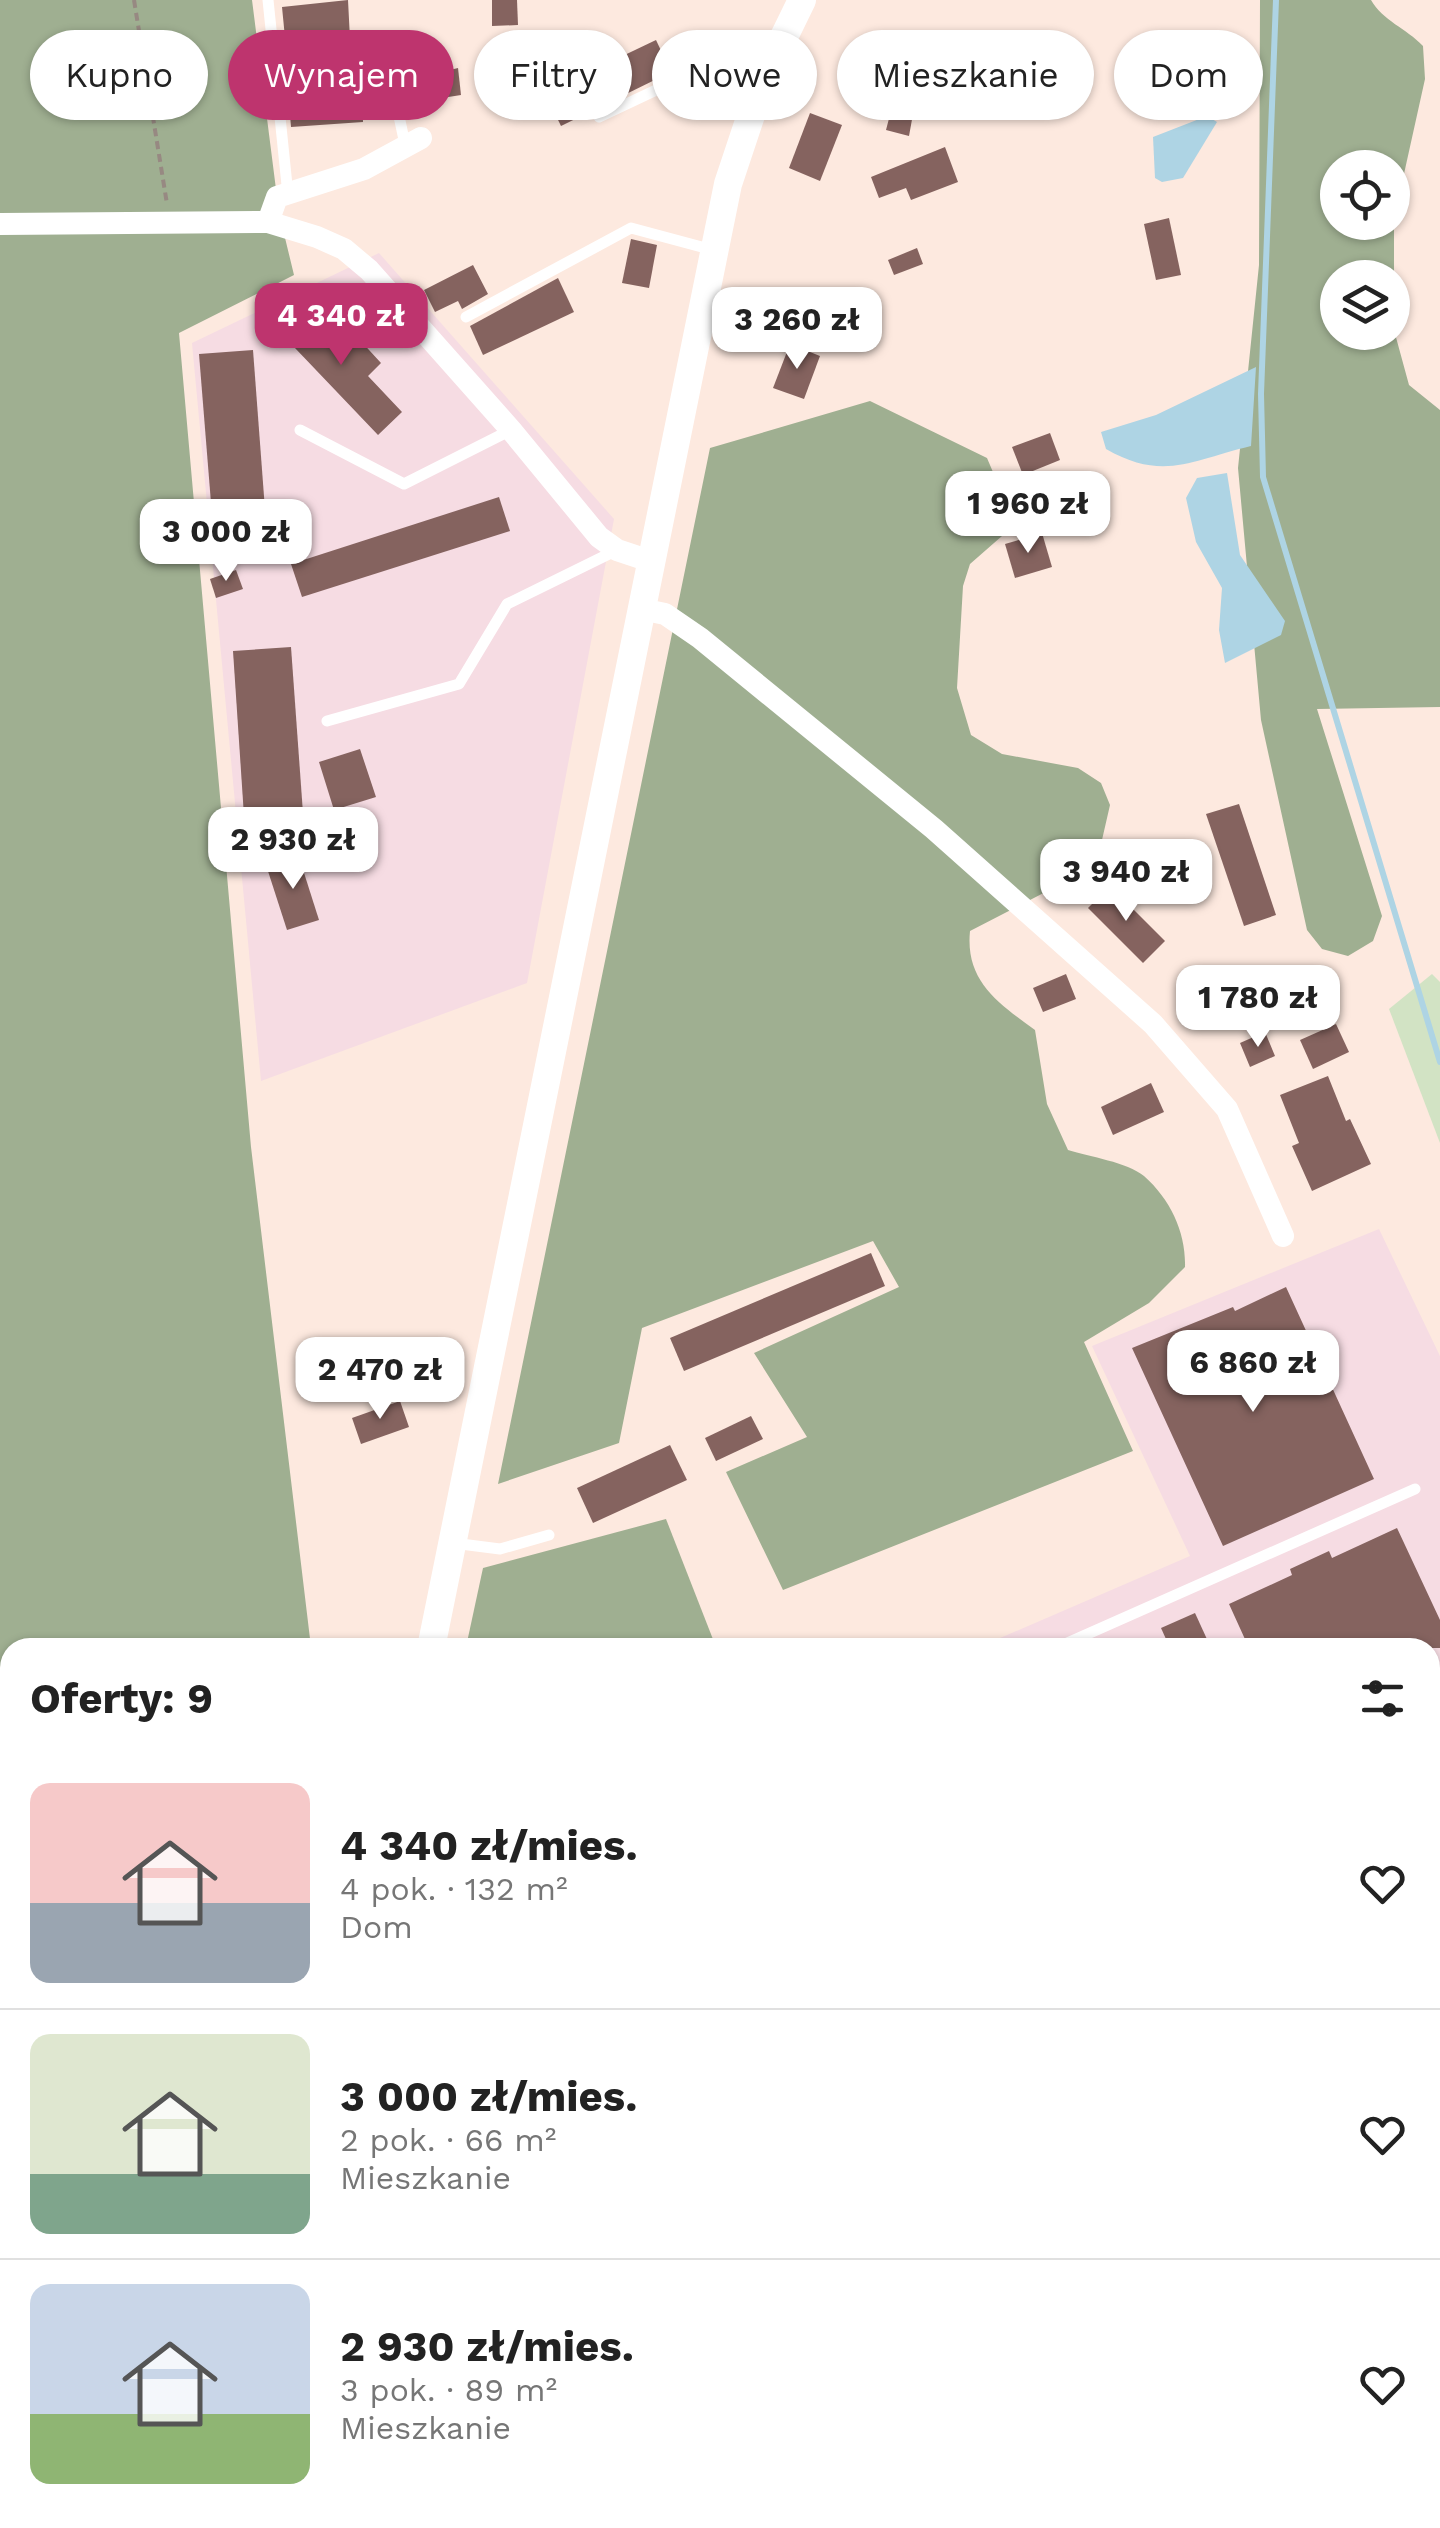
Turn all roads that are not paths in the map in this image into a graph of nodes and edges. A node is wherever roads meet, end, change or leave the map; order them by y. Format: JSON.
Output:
{"nodes":[{"id":1,"x":268,"y":0,"type":"edge"},
{"id":2,"x":802,"y":0,"type":"edge"},
{"id":3,"x":787,"y":30,"type":"edge"},
{"id":4,"x":406,"y":120,"type":"edge"},
{"id":5,"x":749,"y":120,"type":"edge"},
{"id":6,"x":414,"y":144,"type":"joint"},
{"id":7,"x":288,"y":194,"type":"junction"},
{"id":8,"x":268,"y":222,"type":"junction"},
{"id":9,"x":0,"y":224,"type":"edge"},
{"id":10,"x":713,"y":250,"type":"junction"},
{"id":11,"x":466,"y":317,"type":"dead end"},
{"id":12,"x":300,"y":430,"type":"dead end"},
{"id":13,"x":511,"y":430,"type":"junction"},
{"id":14,"x":616,"y":550,"type":"junction"},
{"id":15,"x":650,"y":561,"type":"junction"},
{"id":16,"x":642,"y":608,"type":"junction"},
{"id":17,"x":327,"y":722,"type":"dead end"},
{"id":18,"x":1282,"y":1236,"type":"dead end"},
{"id":19,"x":1416,"y":1490,"type":"dead end"},
{"id":20,"x":549,"y":1535,"type":"dead end"},
{"id":21,"x":453,"y":1542,"type":"junction"},
{"id":22,"x":434,"y":1638,"type":"edge"},
{"id":23,"x":1079,"y":1638,"type":"edge"}],
"edges":[{"from":1,"to":7,"type":"lane"},
{"from":2,"to":3,"type":"street"},
{"from":4,"to":6,"type":"lane"},
{"from":5,"to":10,"type":"street"},
{"from":6,"to":7,"type":"street"},
{"from":7,"to":8,"type":"street"},
{"from":8,"to":9,"type":"street"},
{"from":8,"to":13,"type":"street"},
{"from":10,"to":11,"type":"lane"},
{"from":10,"to":15,"type":"street"},
{"from":12,"to":13,"type":"lane"},
{"from":13,"to":14,"type":"street"},
{"from":14,"to":15,"type":"street"},
{"from":14,"to":17,"type":"lane"},
{"from":15,"to":16,"type":"street"},
{"from":16,"to":18,"type":"street"},
{"from":16,"to":21,"type":"street"},
{"from":19,"to":23,"type":"lane"},
{"from":20,"to":21,"type":"lane"},
{"from":21,"to":22,"type":"street"}]}
